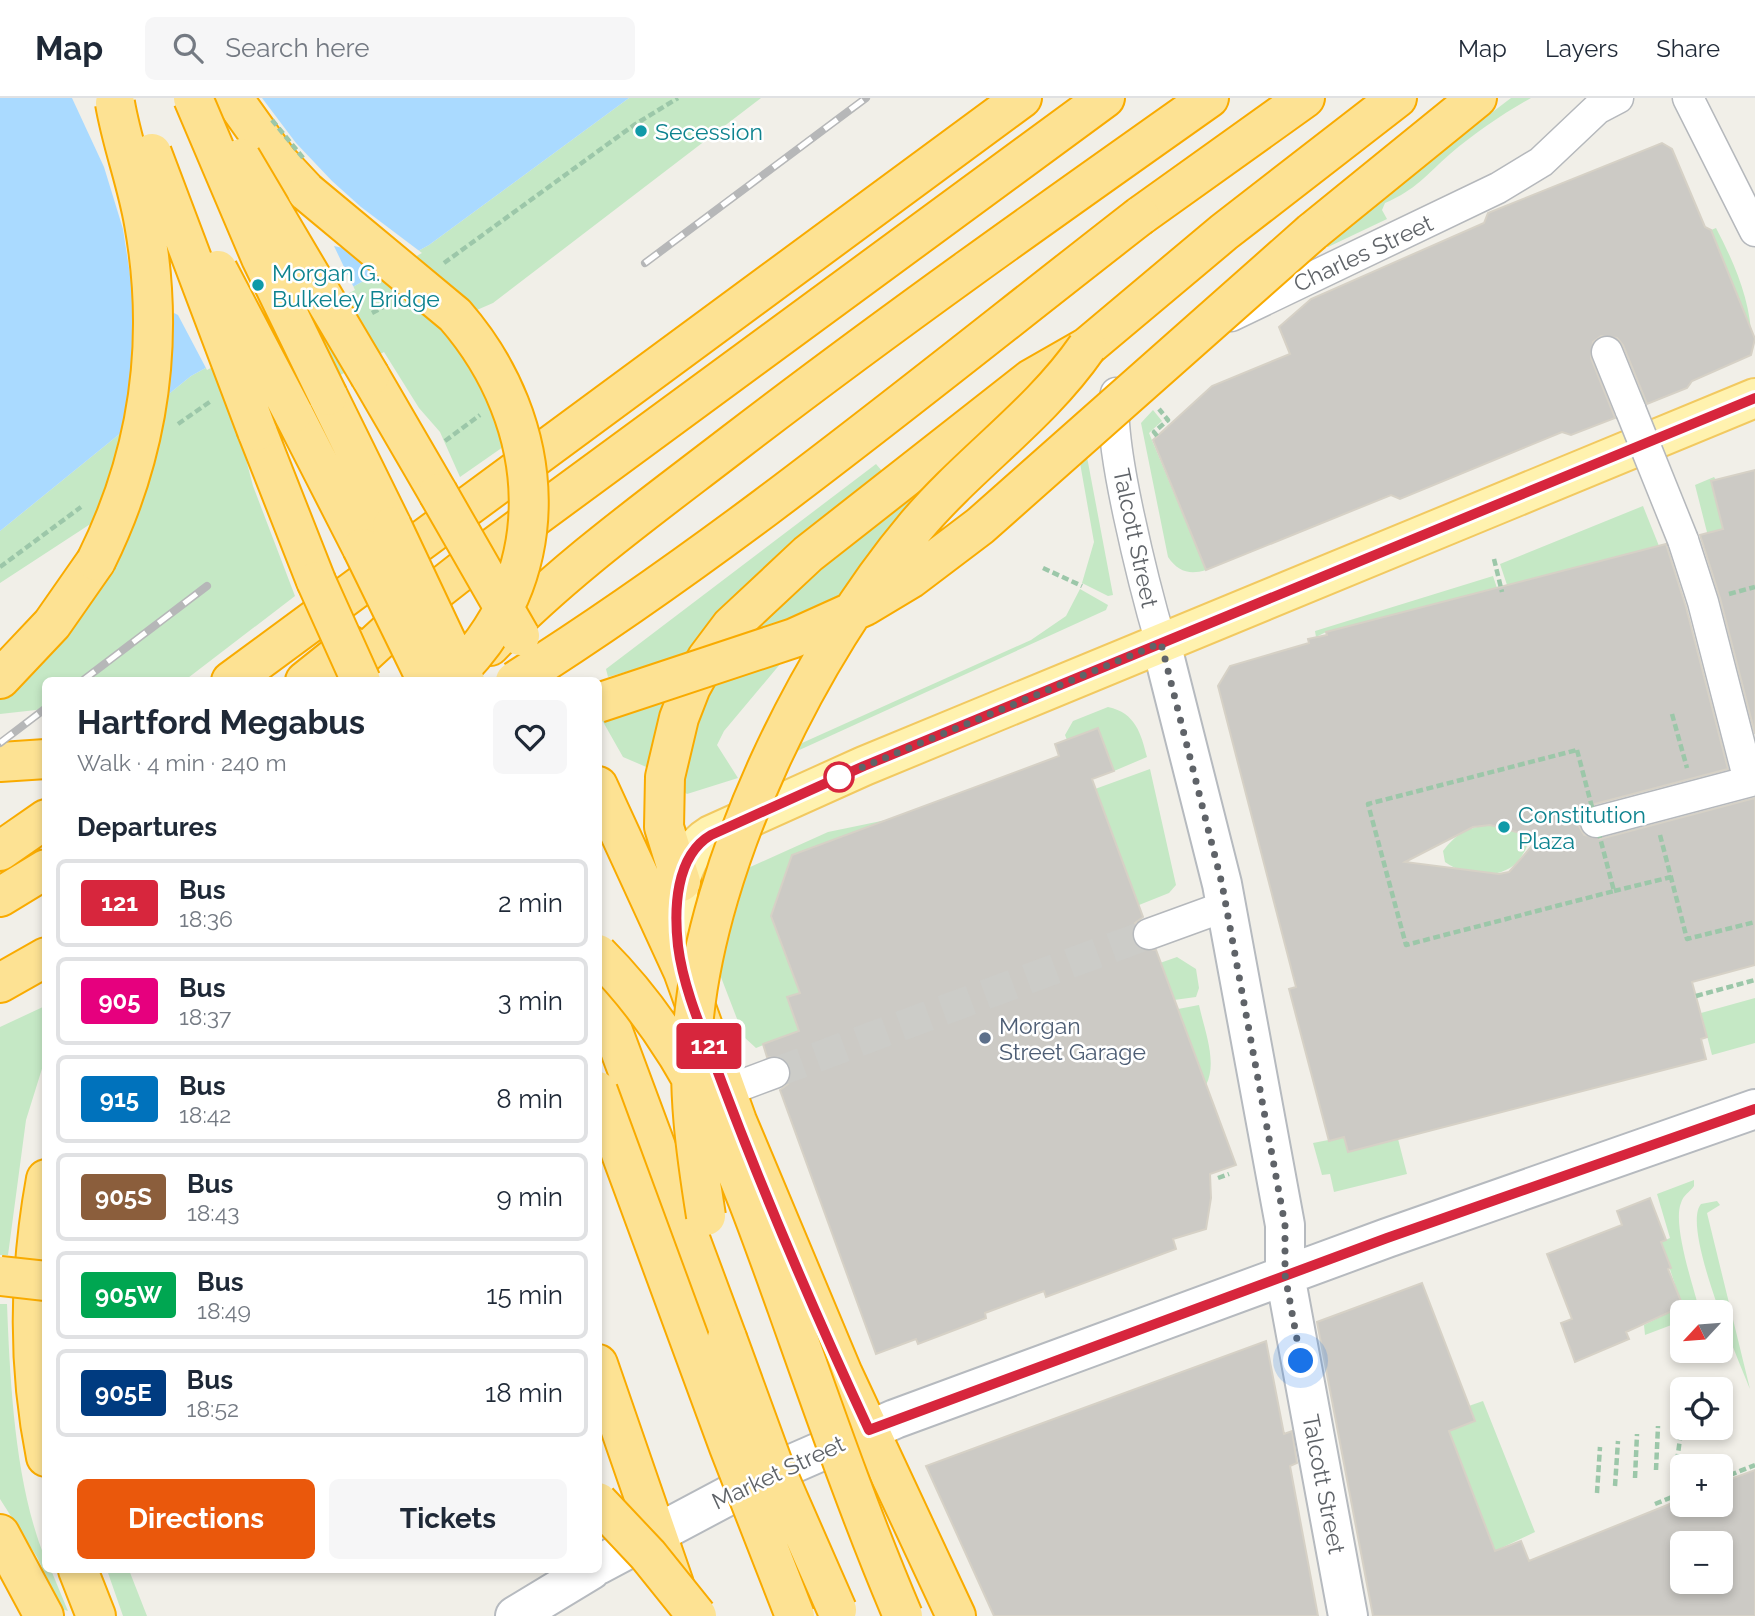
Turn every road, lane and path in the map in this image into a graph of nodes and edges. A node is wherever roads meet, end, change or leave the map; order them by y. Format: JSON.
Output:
{"nodes":[{"id":1,"x":115,"y":98,"type":"edge"},
{"id":2,"x":123,"y":98,"type":"edge"},
{"id":3,"x":193,"y":98,"type":"edge"},
{"id":4,"x":210,"y":98,"type":"edge"},
{"id":5,"x":233,"y":98,"type":"edge"},
{"id":6,"x":1022,"y":98,"type":"edge"},
{"id":7,"x":1105,"y":98,"type":"edge"},
{"id":8,"x":1209,"y":98,"type":"edge"},
{"id":9,"x":1305,"y":98,"type":"edge"},
{"id":10,"x":1397,"y":98,"type":"edge"},
{"id":11,"x":1478,"y":98,"type":"edge"},
{"id":12,"x":1618,"y":98,"type":"edge"},
{"id":13,"x":1688,"y":98,"type":"edge"},
{"id":14,"x":152,"y":153,"type":"junction"},
{"id":15,"x":1755,"y":231,"type":"edge"},
{"id":16,"x":1087,"y":347,"type":"junction"},
{"id":17,"x":1607,"y":352,"type":"dead end"},
{"id":18,"x":1755,"y":398,"type":"edge"},
{"id":19,"x":1154,"y":404,"type":"dead end"},
{"id":20,"x":1112,"y":406,"type":"joint"},
{"id":21,"x":1157,"y":436,"type":"dead end"},
{"id":22,"x":377,"y":537,"type":"junction"},
{"id":23,"x":1494,"y":559,"type":"dead end"},
{"id":24,"x":1043,"y":568,"type":"dead end"},
{"id":25,"x":1082,"y":586,"type":"dead end"},
{"id":26,"x":1755,"y":587,"type":"edge"},
{"id":27,"x":1742,"y":590,"type":"dead end"},
{"id":28,"x":1502,"y":592,"type":"dead end"},
{"id":29,"x":412,"y":610,"type":"junction"},
{"id":30,"x":1161,"y":643,"type":"junction"},
{"id":31,"x":236,"y":677,"type":"edge"},
{"id":32,"x":310,"y":677,"type":"edge"},
{"id":33,"x":339,"y":677,"type":"edge"},
{"id":34,"x":359,"y":677,"type":"edge"},
{"id":35,"x":426,"y":677,"type":"edge"},
{"id":36,"x":452,"y":677,"type":"edge"},
{"id":37,"x":462,"y":677,"type":"edge"},
{"id":38,"x":463,"y":677,"type":"edge"},
{"id":39,"x":521,"y":677,"type":"edge"},
{"id":40,"x":544,"y":677,"type":"edge"},
{"id":41,"x":0,"y":679,"type":"edge"},
{"id":42,"x":602,"y":702,"type":"edge"},
{"id":43,"x":1672,"y":714,"type":"dead end"},
{"id":44,"x":42,"y":759,"type":"edge"},
{"id":45,"x":0,"y":762,"type":"edge"},
{"id":46,"x":1752,"y":781,"type":"edge"},
{"id":47,"x":602,"y":795,"type":"edge"},
{"id":48,"x":1694,"y":796,"type":"junction"},
{"id":49,"x":1653,"y":807,"type":"junction"},
{"id":50,"x":42,"y":822,"type":"edge"},
{"id":51,"x":1596,"y":822,"type":"junction"},
{"id":52,"x":0,"y":851,"type":"edge"},
{"id":53,"x":42,"y":871,"type":"edge"},
{"id":54,"x":1671,"y":877,"type":"junction"},
{"id":55,"x":681,"y":882,"type":"junction"},
{"id":56,"x":1614,"y":891,"type":"junction"},
{"id":57,"x":0,"y":897,"type":"edge"},
{"id":58,"x":1226,"y":906,"type":"junction"},
{"id":59,"x":1755,"y":922,"type":"edge"},
{"id":60,"x":1149,"y":934,"type":"tunnel mouth"},
{"id":61,"x":602,"y":958,"type":"edge"},
{"id":62,"x":42,"y":959,"type":"edge"},
{"id":63,"x":683,"y":971,"type":"junction"},
{"id":64,"x":1755,"y":980,"type":"edge"},
{"id":65,"x":0,"y":983,"type":"edge"},
{"id":66,"x":1696,"y":996,"type":"dead end"},
{"id":67,"x":602,"y":1001,"type":"edge"},
{"id":68,"x":774,"y":1073,"type":"tunnel mouth"},
{"id":69,"x":726,"y":1091,"type":"junction"},
{"id":70,"x":602,"y":1102,"type":"edge"},
{"id":71,"x":1755,"y":1109,"type":"edge"},
{"id":72,"x":1229,"y":1174,"type":"dead end"},
{"id":73,"x":1218,"y":1178,"type":"dead end"},
{"id":74,"x":42,"y":1204,"type":"edge"},
{"id":75,"x":1285,"y":1275,"type":"junction"},
{"id":76,"x":0,"y":1276,"type":"edge"},
{"id":77,"x":42,"y":1281,"type":"edge"},
{"id":78,"x":727,"y":1338,"type":"junction"},
{"id":79,"x":602,"y":1376,"type":"edge"},
{"id":80,"x":1658,"y":1426,"type":"dead end"},
{"id":81,"x":42,"y":1430,"type":"edge"},
{"id":82,"x":869,"y":1430,"type":"junction"},
{"id":83,"x":1637,"y":1434,"type":"dead end"},
{"id":84,"x":1618,"y":1441,"type":"dead end"},
{"id":85,"x":1600,"y":1447,"type":"dead end"},
{"id":86,"x":1755,"y":1465,"type":"edge"},
{"id":87,"x":1656,"y":1470,"type":"dead end"},
{"id":88,"x":1733,"y":1474,"type":"edge"},
{"id":89,"x":1635,"y":1478,"type":"dead end"},
{"id":90,"x":1615,"y":1486,"type":"dead end"},
{"id":91,"x":1597,"y":1493,"type":"dead end"},
{"id":92,"x":1670,"y":1498,"type":"edge"},
{"id":93,"x":1655,"y":1504,"type":"dead end"},
{"id":94,"x":602,"y":1506,"type":"edge"},
{"id":95,"x":655,"y":1533,"type":"junction"},
{"id":96,"x":0,"y":1534,"type":"edge"},
{"id":97,"x":602,"y":1536,"type":"edge"},
{"id":98,"x":602,"y":1563,"type":"edge"},
{"id":99,"x":79,"y":1573,"type":"edge"},
{"id":100,"x":586,"y":1573,"type":"edge"},
{"id":101,"x":838,"y":1613,"type":"edge"},
{"id":102,"x":44,"y":1616,"type":"edge"},
{"id":103,"x":96,"y":1616,"type":"edge"},
{"id":104,"x":515,"y":1616,"type":"edge"},
{"id":105,"x":685,"y":1616,"type":"edge"},
{"id":106,"x":695,"y":1616,"type":"edge"},
{"id":107,"x":795,"y":1616,"type":"edge"},
{"id":108,"x":903,"y":1616,"type":"edge"},
{"id":109,"x":956,"y":1616,"type":"edge"},
{"id":110,"x":1348,"y":1616,"type":"edge"}],
"edges":[{"from":1,"to":41,"type":"highway","bridge":true},
{"from":2,"to":14,"type":"highway"},
{"from":3,"to":22,"type":"highway","bridge":true},
{"from":4,"to":40,"type":"highway","bridge":true},
{"from":5,"to":36,"type":"highway","bridge":true},
{"from":6,"to":31,"type":"highway"},
{"from":7,"to":29,"type":"highway"},
{"from":8,"to":37,"type":"highway"},
{"from":9,"to":39,"type":"highway","bridge":true},
{"from":10,"to":16,"type":"highway"},
{"from":11,"to":42,"type":"highway","bridge":true},
{"from":12,"to":20,"type":"street","name":"Charles Street"},
{"from":13,"to":15,"type":"street"},
{"from":14,"to":22,"type":"highway","bridge":true},
{"from":14,"to":34,"type":"highway","bridge":true},
{"from":16,"to":55,"type":"highway"},
{"from":16,"to":78,"type":"highway","bridge":true},
{"from":17,"to":46,"type":"street","bridge":true},
{"from":18,"to":30,"type":"main road"},
{"from":19,"to":21,"type":"path"},
{"from":20,"to":30,"type":"street","name":"Talcott Street"},
{"from":22,"to":35,"type":"highway","bridge":true},
{"from":22,"to":38,"type":"highway","bridge":true},
{"from":23,"to":28,"type":"path"},
{"from":24,"to":25,"type":"path"},
{"from":26,"to":27,"type":"path"},
{"from":29,"to":32,"type":"highway"},
{"from":29,"to":33,"type":"highway"},
{"from":30,"to":55,"type":"main road"},
{"from":30,"to":58,"type":"street","name":"Talcott Street"},
{"from":43,"to":48,"type":"path"},
{"from":44,"to":45,"type":"highway"},
{"from":46,"to":48,"type":"street"},
{"from":47,"to":63,"type":"highway"},
{"from":48,"to":49,"type":"street"},
{"from":49,"to":51,"type":"street"},
{"from":49,"to":54,"type":"path"},
{"from":50,"to":52,"type":"highway"},
{"from":51,"to":56,"type":"path"},
{"from":51,"to":56,"type":"path"},
{"from":53,"to":57,"type":"highway"},
{"from":54,"to":56,"type":"path"},
{"from":54,"to":59,"type":"path"},
{"from":55,"to":63,"type":"main road"},
{"from":58,"to":60,"type":"street"},
{"from":58,"to":75,"type":"street","name":"Talcott Street"},
{"from":61,"to":108,"type":"highway","bridge":true},
{"from":62,"to":65,"type":"highway"},
{"from":63,"to":69,"type":"highway"},
{"from":64,"to":66,"type":"path"},
{"from":67,"to":78,"type":"highway"},
{"from":68,"to":69,"type":"street"},
{"from":69,"to":82,"type":"highway"},
{"from":70,"to":107,"type":"highway","bridge":true},
{"from":71,"to":75,"type":"street","name":"Market Street"},
{"from":72,"to":73,"type":"path"},
{"from":74,"to":81,"type":"highway"},
{"from":75,"to":82,"type":"street","name":"Market Street"},
{"from":75,"to":110,"type":"street","name":"Talcott Street"},
{"from":76,"to":77,"type":"highway","bridge":true},
{"from":78,"to":101,"type":"highway","bridge":true},
{"from":79,"to":95,"type":"highway"},
{"from":80,"to":87,"type":"path"},
{"from":82,"to":95,"type":"street","name":"Market Street"},
{"from":82,"to":109,"type":"highway"},
{"from":83,"to":89,"type":"path"},
{"from":84,"to":90,"type":"path"},
{"from":85,"to":91,"type":"path"},
{"from":86,"to":88,"type":"path"},
{"from":92,"to":93,"type":"path"},
{"from":94,"to":106,"type":"highway","bridge":true},
{"from":95,"to":98,"type":"street","name":"Market Street"},
{"from":95,"to":105,"type":"highway"},
{"from":96,"to":102,"type":"highway"},
{"from":97,"to":106,"type":"highway"},
{"from":99,"to":103,"type":"highway"},
{"from":100,"to":104,"type":"street"}]}
